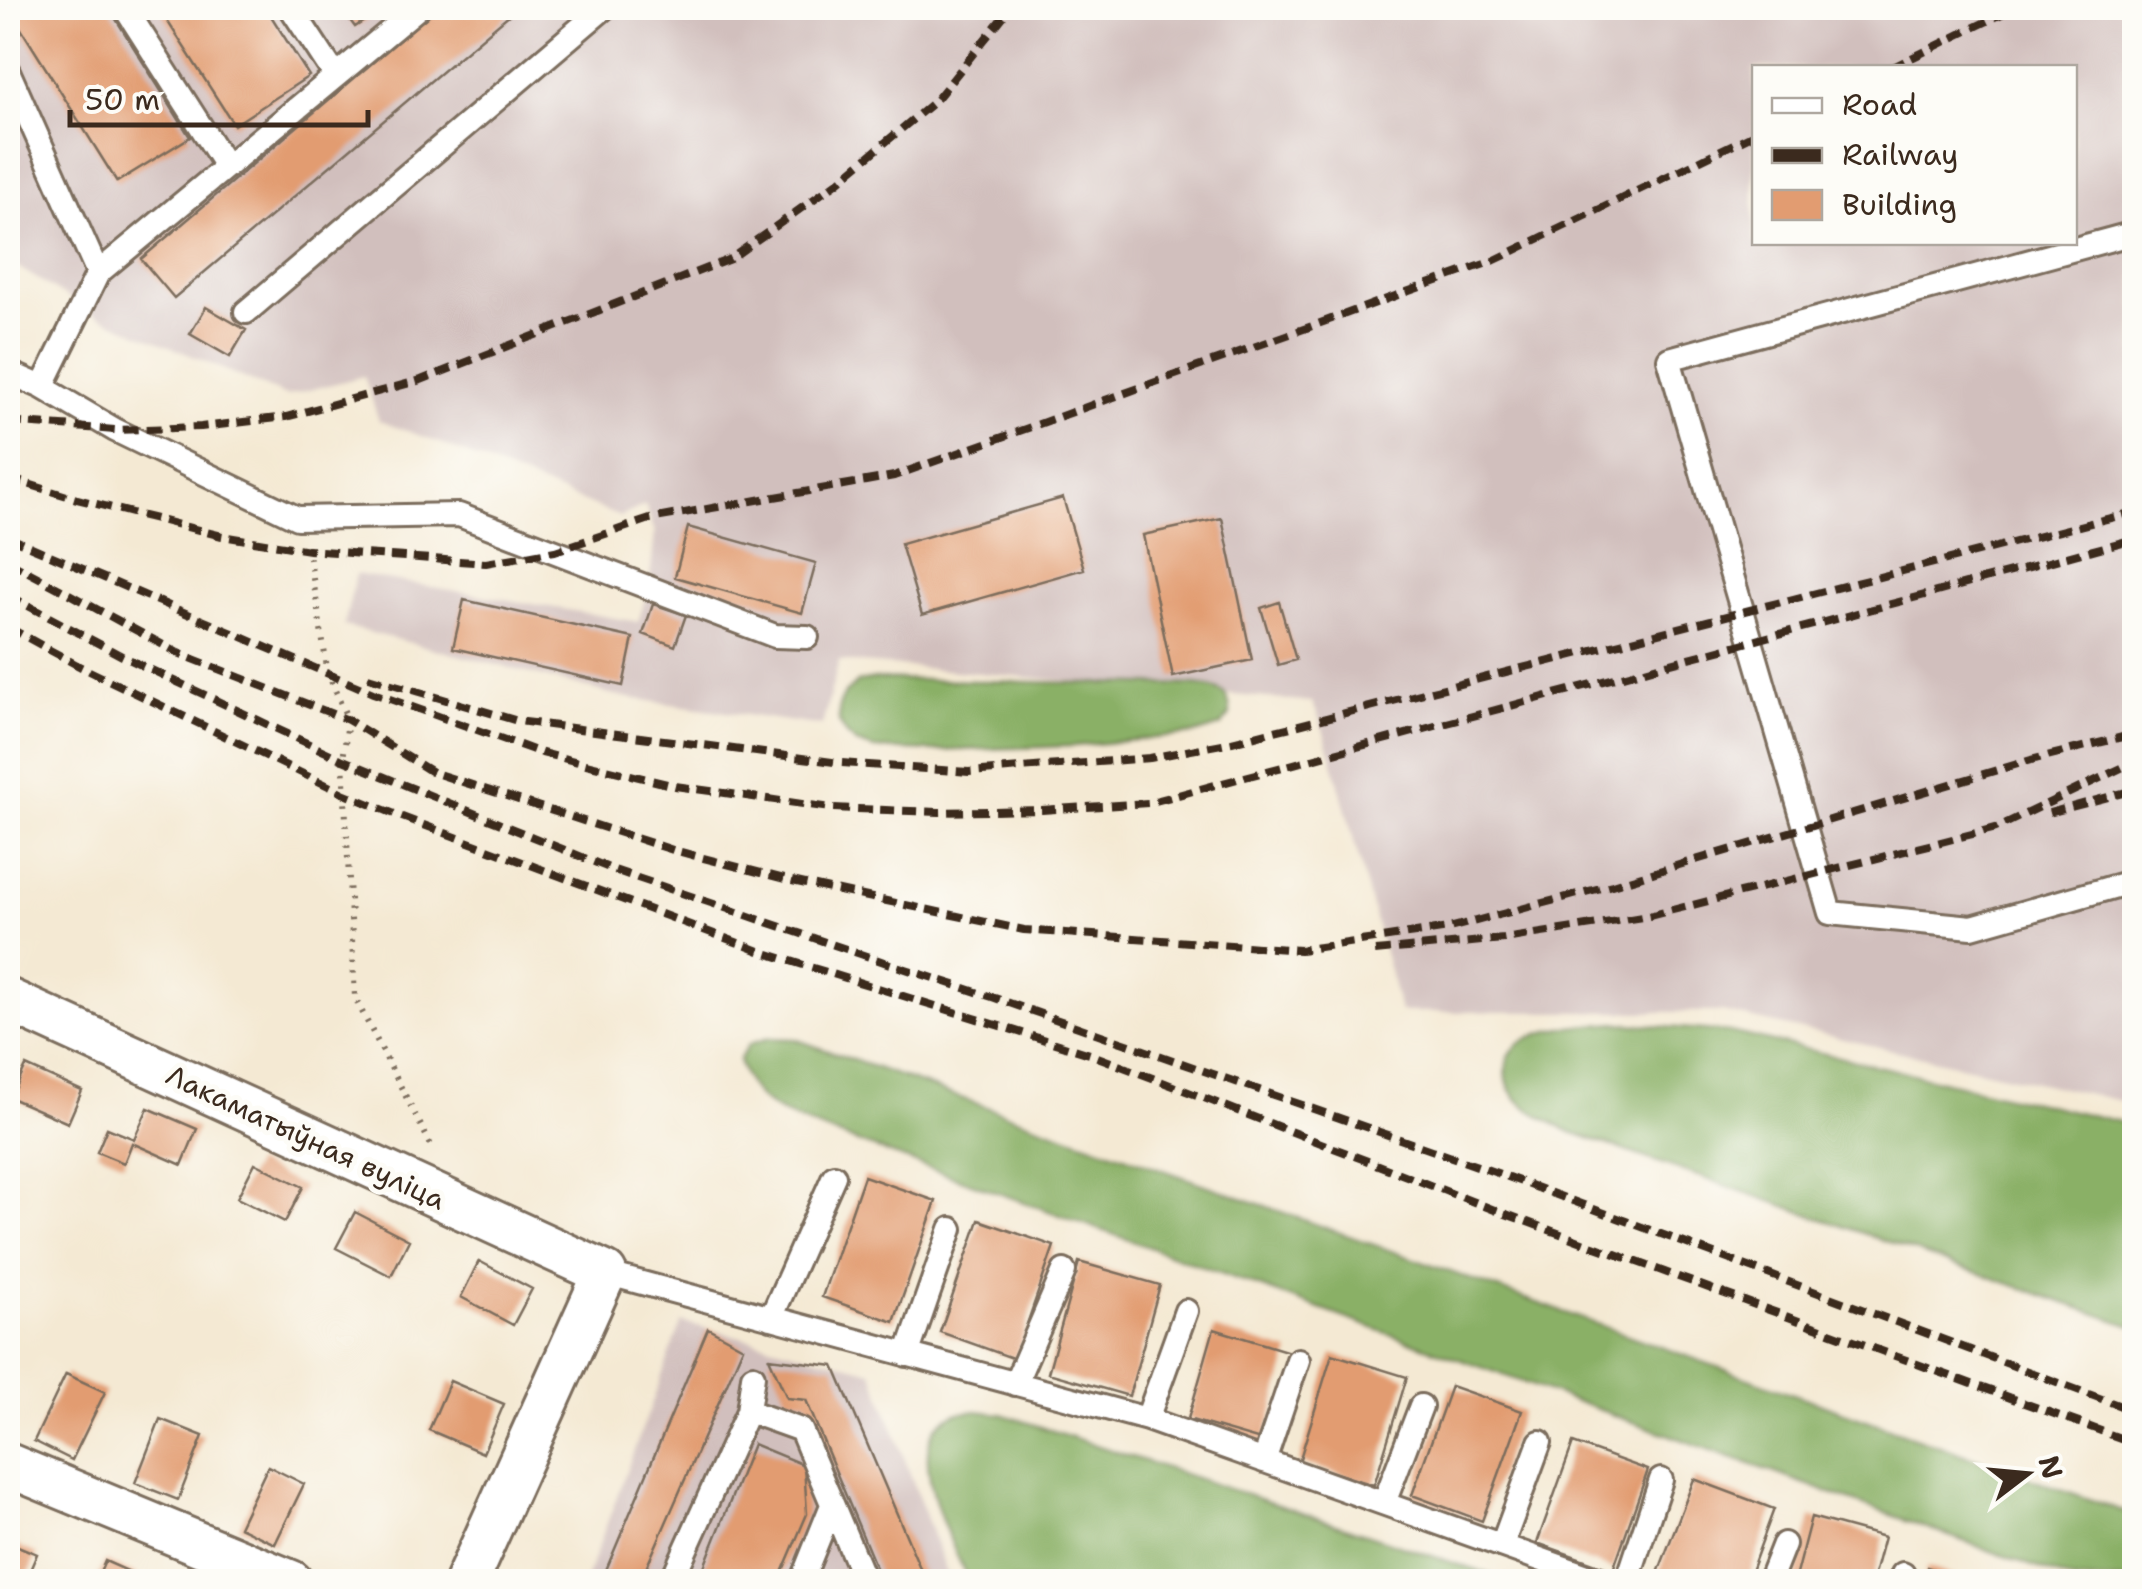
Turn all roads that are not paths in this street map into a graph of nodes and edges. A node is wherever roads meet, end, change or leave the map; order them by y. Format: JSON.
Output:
{"nodes":[{"id":1,"x":126,"y":8,"type":"edge"},
{"id":2,"x":291,"y":8,"type":"edge"},
{"id":3,"x":418,"y":8,"type":"edge"},
{"id":4,"x":604,"y":8,"type":"edge"},
{"id":5,"x":8,"y":71,"type":"edge"},
{"id":6,"x":336,"y":76,"type":"junction"},
{"id":7,"x":226,"y":166,"type":"junction"},
{"id":8,"x":2134,"y":233,"type":"edge"},
{"id":9,"x":98,"y":273,"type":"junction"},
{"id":10,"x":246,"y":312,"type":"dead end"},
{"id":11,"x":8,"y":372,"type":"edge"},
{"id":12,"x":42,"y":387,"type":"junction"},
{"id":13,"x":807,"y":637,"type":"dead end"},
{"id":14,"x":2134,"y":881,"type":"edge"},
{"id":15,"x":8,"y":1000,"type":"edge"},
{"id":16,"x":834,"y":1176,"type":"dead end"},
{"id":17,"x":951,"y":1229,"type":"dead end"},
{"id":18,"x":1064,"y":1271,"type":"dead end"},
{"id":19,"x":605,"y":1274,"type":"junction"},
{"id":20,"x":1186,"y":1311,"type":"dead end"},
{"id":21,"x":771,"y":1318,"type":"junction"},
{"id":22,"x":907,"y":1355,"type":"junction"},
{"id":23,"x":1298,"y":1360,"type":"dead end"},
{"id":24,"x":753,"y":1376,"type":"dead end"},
{"id":25,"x":1015,"y":1384,"type":"junction"},
{"id":26,"x":1421,"y":1406,"type":"dead end"},
{"id":27,"x":748,"y":1411,"type":"junction"},
{"id":28,"x":1148,"y":1419,"type":"junction"},
{"id":29,"x":1540,"y":1442,"type":"dead end"},
{"id":30,"x":1264,"y":1461,"type":"junction"},
{"id":31,"x":8,"y":1465,"type":"edge"},
{"id":32,"x":1661,"y":1480,"type":"dead end"},
{"id":33,"x":1384,"y":1503,"type":"junction"},
{"id":34,"x":832,"y":1505,"type":"junction"},
{"id":35,"x":1784,"y":1544,"type":"dead end"},
{"id":36,"x":1502,"y":1545,"type":"junction"},
{"id":37,"x":291,"y":1582,"type":"edge"},
{"id":38,"x":466,"y":1582,"type":"edge"},
{"id":39,"x":671,"y":1582,"type":"edge"},
{"id":40,"x":800,"y":1582,"type":"edge"},
{"id":41,"x":865,"y":1582,"type":"edge"},
{"id":42,"x":1604,"y":1582,"type":"edge"},
{"id":43,"x":1627,"y":1582,"type":"edge"},
{"id":44,"x":1769,"y":1582,"type":"edge"}],
"edges":[{"from":1,"to":7,"type":"lane"},
{"from":2,"to":6,"type":"lane"},
{"from":3,"to":6,"type":"lane"},
{"from":4,"to":10,"type":"lane"},
{"from":5,"to":9,"type":"lane"},
{"from":6,"to":7,"type":"lane"},
{"from":7,"to":9,"type":"lane"},
{"from":8,"to":14,"type":"lane"},
{"from":9,"to":12,"type":"lane"},
{"from":11,"to":12,"type":"lane"},
{"from":12,"to":13,"type":"lane"},
{"from":15,"to":19,"type":"street","name":"Лакаматыўная вуліца"},
{"from":16,"to":21,"type":"lane"},
{"from":17,"to":22,"type":"lane"},
{"from":18,"to":25,"type":"lane"},
{"from":19,"to":21,"type":"lane"},
{"from":19,"to":38,"type":"street"},
{"from":20,"to":28,"type":"lane"},
{"from":21,"to":22,"type":"lane"},
{"from":22,"to":25,"type":"lane"},
{"from":23,"to":30,"type":"lane"},
{"from":24,"to":27,"type":"lane"},
{"from":25,"to":28,"type":"lane"},
{"from":26,"to":33,"type":"lane"},
{"from":27,"to":34,"type":"lane"},
{"from":27,"to":39,"type":"lane"},
{"from":28,"to":30,"type":"lane"},
{"from":29,"to":36,"type":"lane"},
{"from":30,"to":33,"type":"lane"},
{"from":31,"to":37,"type":"street"},
{"from":32,"to":43,"type":"lane"},
{"from":33,"to":36,"type":"lane"},
{"from":34,"to":40,"type":"lane"},
{"from":34,"to":41,"type":"lane"},
{"from":35,"to":44,"type":"lane"},
{"from":36,"to":42,"type":"lane"}]}
